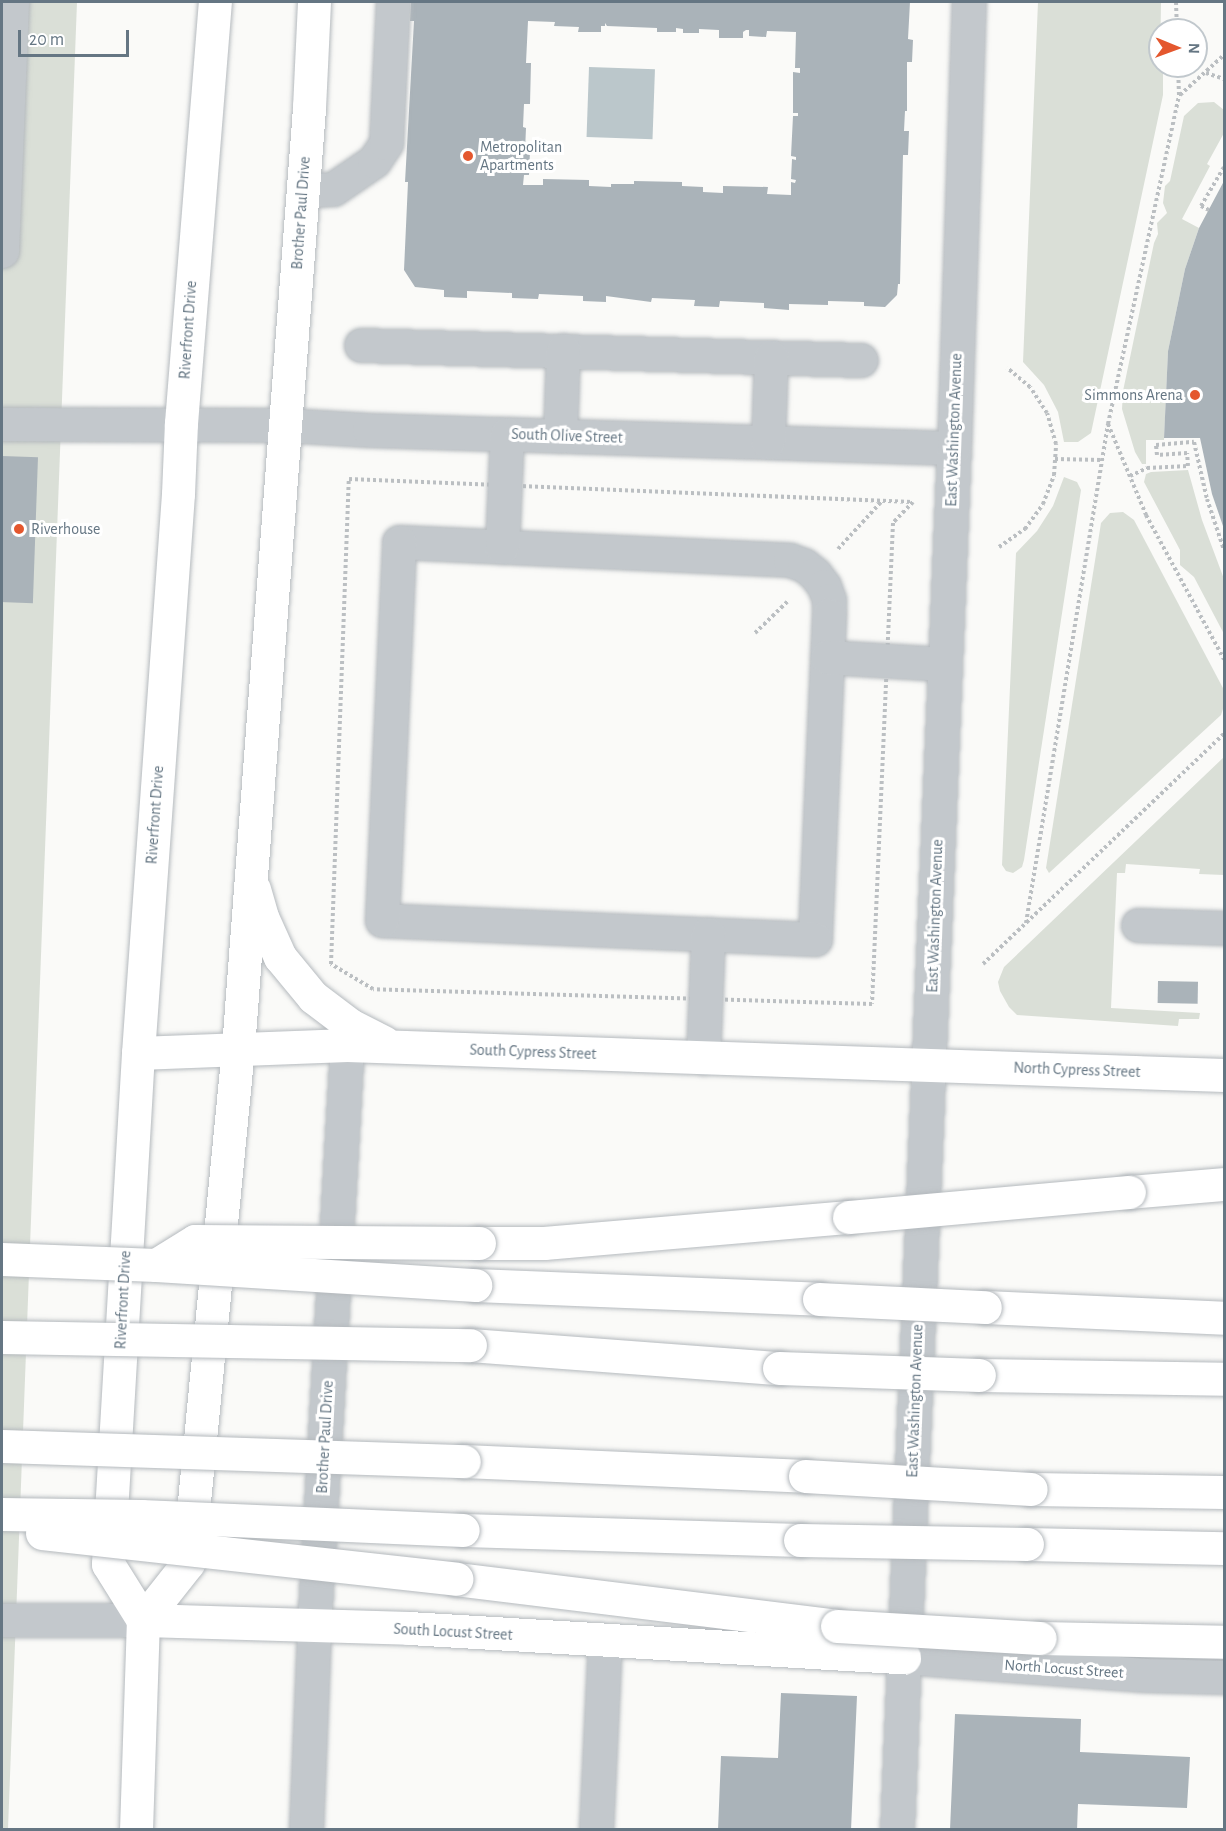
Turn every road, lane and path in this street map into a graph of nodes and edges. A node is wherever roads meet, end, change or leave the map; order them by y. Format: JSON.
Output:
{"nodes":[{"id":1,"x":12,"y":2,"type":"edge"},
{"id":2,"x":216,"y":2,"type":"edge"},
{"id":3,"x":314,"y":2,"type":"edge"},
{"id":4,"x":393,"y":2,"type":"edge"},
{"id":5,"x":969,"y":2,"type":"edge"},
{"id":6,"x":1176,"y":2,"type":"edge"},
{"id":7,"x":1177,"y":18,"type":"edge"},
{"id":8,"x":1224,"y":55,"type":"edge"},
{"id":9,"x":1208,"y":70,"type":"edge"},
{"id":10,"x":1208,"y":74,"type":"edge"},
{"id":11,"x":1178,"y":78,"type":"edge"},
{"id":12,"x":1199,"y":78,"type":"edge"},
{"id":13,"x":1224,"y":79,"type":"edge"},
{"id":14,"x":1179,"y":95,"type":"junction"},
{"id":15,"x":1224,"y":168,"type":"edge"},
{"id":16,"x":303,"y":191,"type":"junction"},
{"id":17,"x":1209,"y":210,"type":"dead end"},
{"id":18,"x":2,"y":251,"type":"edge"},
{"id":19,"x":361,"y":345,"type":"dead end"},
{"id":20,"x":563,"y":350,"type":"junction"},
{"id":21,"x":771,"y":357,"type":"junction"},
{"id":22,"x":861,"y":360,"type":"dead end"},
{"id":23,"x":1006,"y":368,"type":"dead end"},
{"id":24,"x":181,"y":423,"type":"junction"},
{"id":25,"x":2,"y":424,"type":"edge"},
{"id":26,"x":1108,"y":424,"type":"junction"},
{"id":27,"x":285,"y":425,"type":"junction"},
{"id":28,"x":507,"y":434,"type":"junction"},
{"id":29,"x":560,"y":436,"type":"junction"},
{"id":30,"x":768,"y":442,"type":"junction"},
{"id":31,"x":954,"y":448,"type":"junction"},
{"id":32,"x":1055,"y":459,"type":"junction"},
{"id":33,"x":1102,"y":460,"type":"junction"},
{"id":34,"x":1130,"y":476,"type":"junction"},
{"id":35,"x":505,"y":484,"type":"junction"},
{"id":36,"x":502,"y":547,"type":"junction"},
{"id":37,"x":999,"y":547,"type":"dead end"},
{"id":38,"x":1224,"y":550,"type":"edge"},
{"id":39,"x":827,"y":657,"type":"junction"},
{"id":40,"x":886,"y":659,"type":"junction"},
{"id":41,"x":1224,"y":659,"type":"edge"},
{"id":42,"x":944,"y":664,"type":"junction"},
{"id":43,"x":1224,"y":734,"type":"edge"},
{"id":44,"x":250,"y":873,"type":"junction"},
{"id":45,"x":1026,"y":923,"type":"junction"},
{"id":46,"x":1138,"y":925,"type":"dead end"},
{"id":47,"x":1224,"y":928,"type":"edge"},
{"id":48,"x":708,"y":934,"type":"junction"},
{"id":49,"x":983,"y":964,"type":"dead end"},
{"id":50,"x":705,"y":999,"type":"junction"},
{"id":51,"x":347,"y":1045,"type":"junction"},
{"id":52,"x":394,"y":1047,"type":"junction"},
{"id":53,"x":238,"y":1048,"type":"junction"},
{"id":54,"x":138,"y":1053,"type":"junction"},
{"id":55,"x":703,"y":1058,"type":"junction"},
{"id":56,"x":929,"y":1065,"type":"junction"},
{"id":57,"x":1224,"y":1076,"type":"edge"},
{"id":58,"x":1224,"y":1184,"type":"edge"},
{"id":59,"x":2,"y":1259,"type":"edge"},
{"id":60,"x":156,"y":1265,"type":"junction"},
{"id":61,"x":1224,"y":1318,"type":"edge"},
{"id":62,"x":2,"y":1337,"type":"edge"},
{"id":63,"x":1224,"y":1379,"type":"edge"},
{"id":64,"x":2,"y":1446,"type":"edge"},
{"id":65,"x":1224,"y":1492,"type":"edge"},
{"id":66,"x":2,"y":1514,"type":"edge"},
{"id":67,"x":2,"y":1528,"type":"edge"},
{"id":68,"x":1224,"y":1548,"type":"edge"},
{"id":69,"x":2,"y":1620,"type":"edge"},
{"id":70,"x":143,"y":1620,"type":"junction"},
{"id":71,"x":314,"y":1627,"type":"junction"},
{"id":72,"x":605,"y":1641,"type":"junction"},
{"id":73,"x":1224,"y":1642,"type":"edge"},
{"id":74,"x":904,"y":1658,"type":"junction"},
{"id":75,"x":1224,"y":1677,"type":"edge"},
{"id":76,"x":136,"y":1830,"type":"edge"},
{"id":77,"x":306,"y":1830,"type":"edge"},
{"id":78,"x":596,"y":1830,"type":"edge"},
{"id":79,"x":897,"y":1830,"type":"edge"}],
"edges":[{"from":1,"to":18,"type":"street"},
{"from":2,"to":24,"type":"main road","name":"Riverfront Drive"},
{"from":3,"to":16,"type":"main road","name":"Brother Paul Drive"},
{"from":4,"to":16,"type":"street"},
{"from":5,"to":31,"type":"street","name":"East Washington Avenue"},
{"from":6,"to":7,"type":"path"},
{"from":8,"to":9,"type":"path"},
{"from":10,"to":13,"type":"path"},
{"from":11,"to":14,"type":"path"},
{"from":12,"to":14,"type":"path"},
{"from":14,"to":26,"type":"path"},
{"from":15,"to":17,"type":"path"},
{"from":16,"to":27,"type":"main road","name":"Brother Paul Drive"},
{"from":19,"to":20,"type":"street"},
{"from":20,"to":21,"type":"street"},
{"from":20,"to":29,"type":"street"},
{"from":21,"to":22,"type":"street"},
{"from":21,"to":30,"type":"street"},
{"from":23,"to":32,"type":"path"},
{"from":24,"to":25,"type":"street","name":"South Olive Street"},
{"from":24,"to":27,"type":"street","name":"South Olive Street"},
{"from":24,"to":54,"type":"main road","name":"Riverfront Drive"},
{"from":26,"to":33,"type":"path"},
{"from":26,"to":34,"type":"path"},
{"from":27,"to":28,"type":"street","name":"South Olive Street"},
{"from":27,"to":44,"type":"main road"},
{"from":28,"to":29,"type":"street","name":"South Olive Street"},
{"from":28,"to":35,"type":"street"},
{"from":29,"to":30,"type":"street","name":"South Olive Street"},
{"from":30,"to":31,"type":"street","name":"South Olive Street"},
{"from":31,"to":42,"type":"street","name":"East Washington Avenue"},
{"from":32,"to":33,"type":"path"},
{"from":32,"to":37,"type":"path"},
{"from":33,"to":45,"type":"path"},
{"from":34,"to":38,"type":"path"},
{"from":34,"to":41,"type":"path"},
{"from":35,"to":36,"type":"street"},
{"from":35,"to":40,"type":"path"},
{"from":35,"to":50,"type":"path"},
{"from":36,"to":39,"type":"street"},
{"from":36,"to":48,"type":"street"},
{"from":39,"to":40,"type":"street"},
{"from":39,"to":48,"type":"street"},
{"from":40,"to":42,"type":"street"},
{"from":40,"to":50,"type":"path"},
{"from":42,"to":56,"type":"street","name":"East Washington Avenue"},
{"from":43,"to":45,"type":"path"},
{"from":44,"to":52,"type":"main road"},
{"from":44,"to":53,"type":"main road"},
{"from":45,"to":49,"type":"path"},
{"from":46,"to":47,"type":"street"},
{"from":48,"to":50,"type":"street"},
{"from":50,"to":55,"type":"street"},
{"from":51,"to":52,"type":"main road","name":"South Cypress Street"},
{"from":51,"to":53,"type":"main road","name":"South Cypress Street"},
{"from":51,"to":71,"type":"street","name":"Brother Paul Drive"},
{"from":52,"to":55,"type":"main road","name":"South Cypress Street"},
{"from":53,"to":54,"type":"main road","name":"South Cypress Street"},
{"from":53,"to":70,"type":"main road"},
{"from":54,"to":70,"type":"main road","name":"Riverfront Drive"},
{"from":55,"to":56,"type":"main road","name":"South Cypress Street"},
{"from":56,"to":57,"type":"main road","name":"North Cypress Street"},
{"from":56,"to":74,"type":"street","name":"East Washington Avenue"},
{"from":58,"to":60,"type":"main road","bridge":true},
{"from":59,"to":60,"type":"main road","bridge":true},
{"from":60,"to":61,"type":"main road","bridge":true},
{"from":62,"to":63,"type":"main road","bridge":true},
{"from":64,"to":65,"type":"main road","bridge":true},
{"from":66,"to":68,"type":"main road","bridge":true},
{"from":67,"to":73,"type":"main road","bridge":true},
{"from":69,"to":70,"type":"street","name":"South Locust Street"},
{"from":70,"to":71,"type":"main road","name":"South Locust Street"},
{"from":70,"to":76,"type":"main road"},
{"from":71,"to":72,"type":"main road","name":"South Locust Street"},
{"from":71,"to":77,"type":"street","name":"Brother Paul Drive"},
{"from":72,"to":74,"type":"main road","name":"South Locust Street"},
{"from":72,"to":78,"type":"street"},
{"from":74,"to":75,"type":"street","name":"North Locust Street"},
{"from":74,"to":79,"type":"street","name":"East Washington Avenue"}]}
